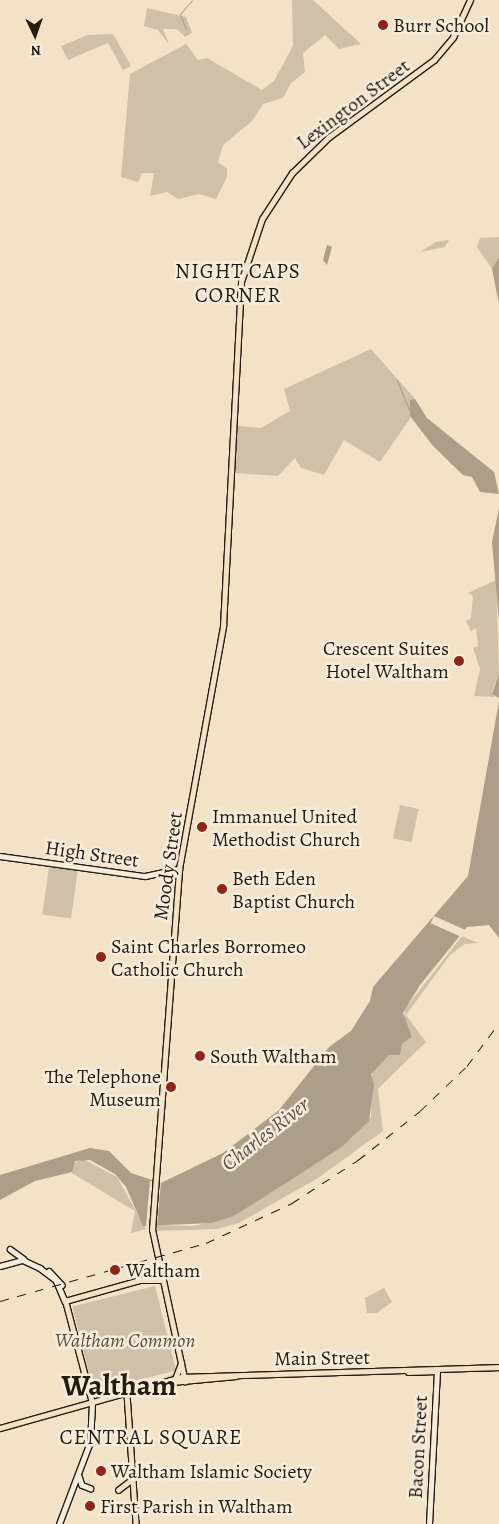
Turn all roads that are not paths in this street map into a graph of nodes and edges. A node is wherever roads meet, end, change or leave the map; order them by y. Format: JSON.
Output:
{"nodes":[{"id":1,"x":470,"y":0,"type":"edge"},
{"id":2,"x":234,"y":412,"type":"joint"},
{"id":3,"x":0,"y":856,"type":"edge"},
{"id":4,"x":179,"y":869,"type":"junction"},
{"id":5,"x":10,"y":1249,"type":"dead end"},
{"id":6,"x":27,"y":1262,"type":"junction"},
{"id":7,"x":0,"y":1266,"type":"edge"},
{"id":8,"x":159,"y":1272,"type":"junction"},
{"id":9,"x":136,"y":1281,"type":"junction"},
{"id":10,"x":161,"y":1281,"type":"junction"},
{"id":11,"x":65,"y":1301,"type":"junction"},
{"id":12,"x":182,"y":1360,"type":"junction"},
{"id":13,"x":499,"y":1367,"type":"edge"},
{"id":14,"x":437,"y":1371,"type":"junction"},
{"id":15,"x":185,"y":1380,"type":"junction"},
{"id":16,"x":170,"y":1382,"type":"junction"},
{"id":17,"x":128,"y":1394,"type":"junction"},
{"id":18,"x":92,"y":1403,"type":"junction"},
{"id":19,"x":0,"y":1428,"type":"edge"},
{"id":20,"x":80,"y":1472,"type":"junction"},
{"id":21,"x":130,"y":1478,"type":"junction"},
{"id":22,"x":90,"y":1488,"type":"dead end"},
{"id":23,"x":118,"y":1490,"type":"dead end"},
{"id":24,"x":59,"y":1524,"type":"edge"},
{"id":25,"x":136,"y":1524,"type":"edge"},
{"id":26,"x":429,"y":1524,"type":"edge"}],
"edges":[{"from":1,"to":2,"type":"main road","name":"Lexington Street"},
{"from":2,"to":4,"type":"main road","name":"Moody Street"},
{"from":3,"to":4,"type":"main road","name":"High Street"},
{"from":4,"to":8,"type":"main road","name":"Moody Street"},
{"from":5,"to":6,"type":"main road"},
{"from":6,"to":7,"type":"main road"},
{"from":6,"to":11,"type":"main road"},
{"from":8,"to":9,"type":"main road"},
{"from":8,"to":10,"type":"main road","name":"Moody Street"},
{"from":9,"to":10,"type":"main road"},
{"from":9,"to":11,"type":"main road"},
{"from":10,"to":12,"type":"main road","name":"Moody Street"},
{"from":11,"to":18,"type":"main road"},
{"from":12,"to":15,"type":"main road","name":"Moody Street"},
{"from":12,"to":16,"type":"main road"},
{"from":13,"to":14,"type":"main road","name":"Main Street"},
{"from":14,"to":15,"type":"main road","name":"Main Street"},
{"from":14,"to":26,"type":"main road","name":"Bacon Street"},
{"from":15,"to":16,"type":"main road","name":"Main Street"},
{"from":16,"to":17,"type":"main road","name":"Main Street"},
{"from":17,"to":18,"type":"main road","name":"Main Street"},
{"from":17,"to":21,"type":"main road"},
{"from":18,"to":19,"type":"main road","name":"Main Street"},
{"from":18,"to":20,"type":"main road"},
{"from":20,"to":22,"type":"main road"},
{"from":20,"to":24,"type":"main road"},
{"from":21,"to":23,"type":"main road"},
{"from":21,"to":25,"type":"main road"}]}
